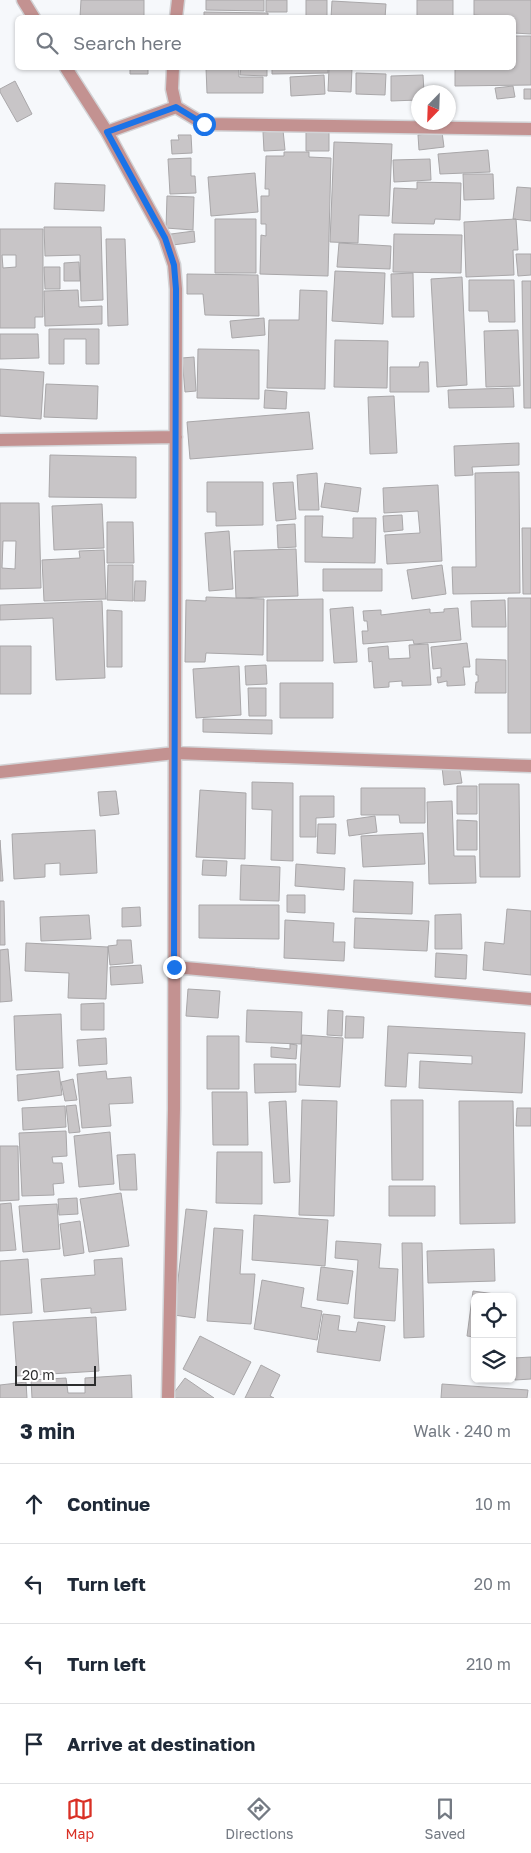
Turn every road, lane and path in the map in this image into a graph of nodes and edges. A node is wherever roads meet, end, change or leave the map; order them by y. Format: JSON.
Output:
{"nodes":[{"id":1,"x":23,"y":0,"type":"edge"},
{"id":2,"x":178,"y":0,"type":"edge"},
{"id":3,"x":32,"y":15,"type":"edge"},
{"id":4,"x":176,"y":15,"type":"edge"},
{"id":5,"x":67,"y":70,"type":"edge"},
{"id":6,"x":173,"y":70,"type":"edge"},
{"id":7,"x":176,"y":107,"type":"junction"},
{"id":8,"x":531,"y":128,"type":"edge"},
{"id":9,"x":107,"y":132,"type":"junction"},
{"id":10,"x":176,"y":437,"type":"junction"},
{"id":11,"x":0,"y":440,"type":"edge"},
{"id":12,"x":175,"y":753,"type":"junction"},
{"id":13,"x":531,"y":766,"type":"edge"},
{"id":14,"x":0,"y":772,"type":"edge"},
{"id":15,"x":174,"y":967,"type":"junction"},
{"id":16,"x":531,"y":999,"type":"edge"},
{"id":17,"x":168,"y":1398,"type":"edge"}],
"edges":[{"from":1,"to":3,"type":"street"},
{"from":2,"to":4,"type":"street"},
{"from":5,"to":9,"type":"street"},
{"from":6,"to":7,"type":"street"},
{"from":7,"to":8,"type":"street"},
{"from":7,"to":9,"type":"street"},
{"from":9,"to":10,"type":"street"},
{"from":10,"to":11,"type":"street"},
{"from":10,"to":12,"type":"street"},
{"from":12,"to":13,"type":"street"},
{"from":12,"to":14,"type":"street"},
{"from":12,"to":15,"type":"street"},
{"from":15,"to":16,"type":"street"},
{"from":15,"to":17,"type":"street"}]}
